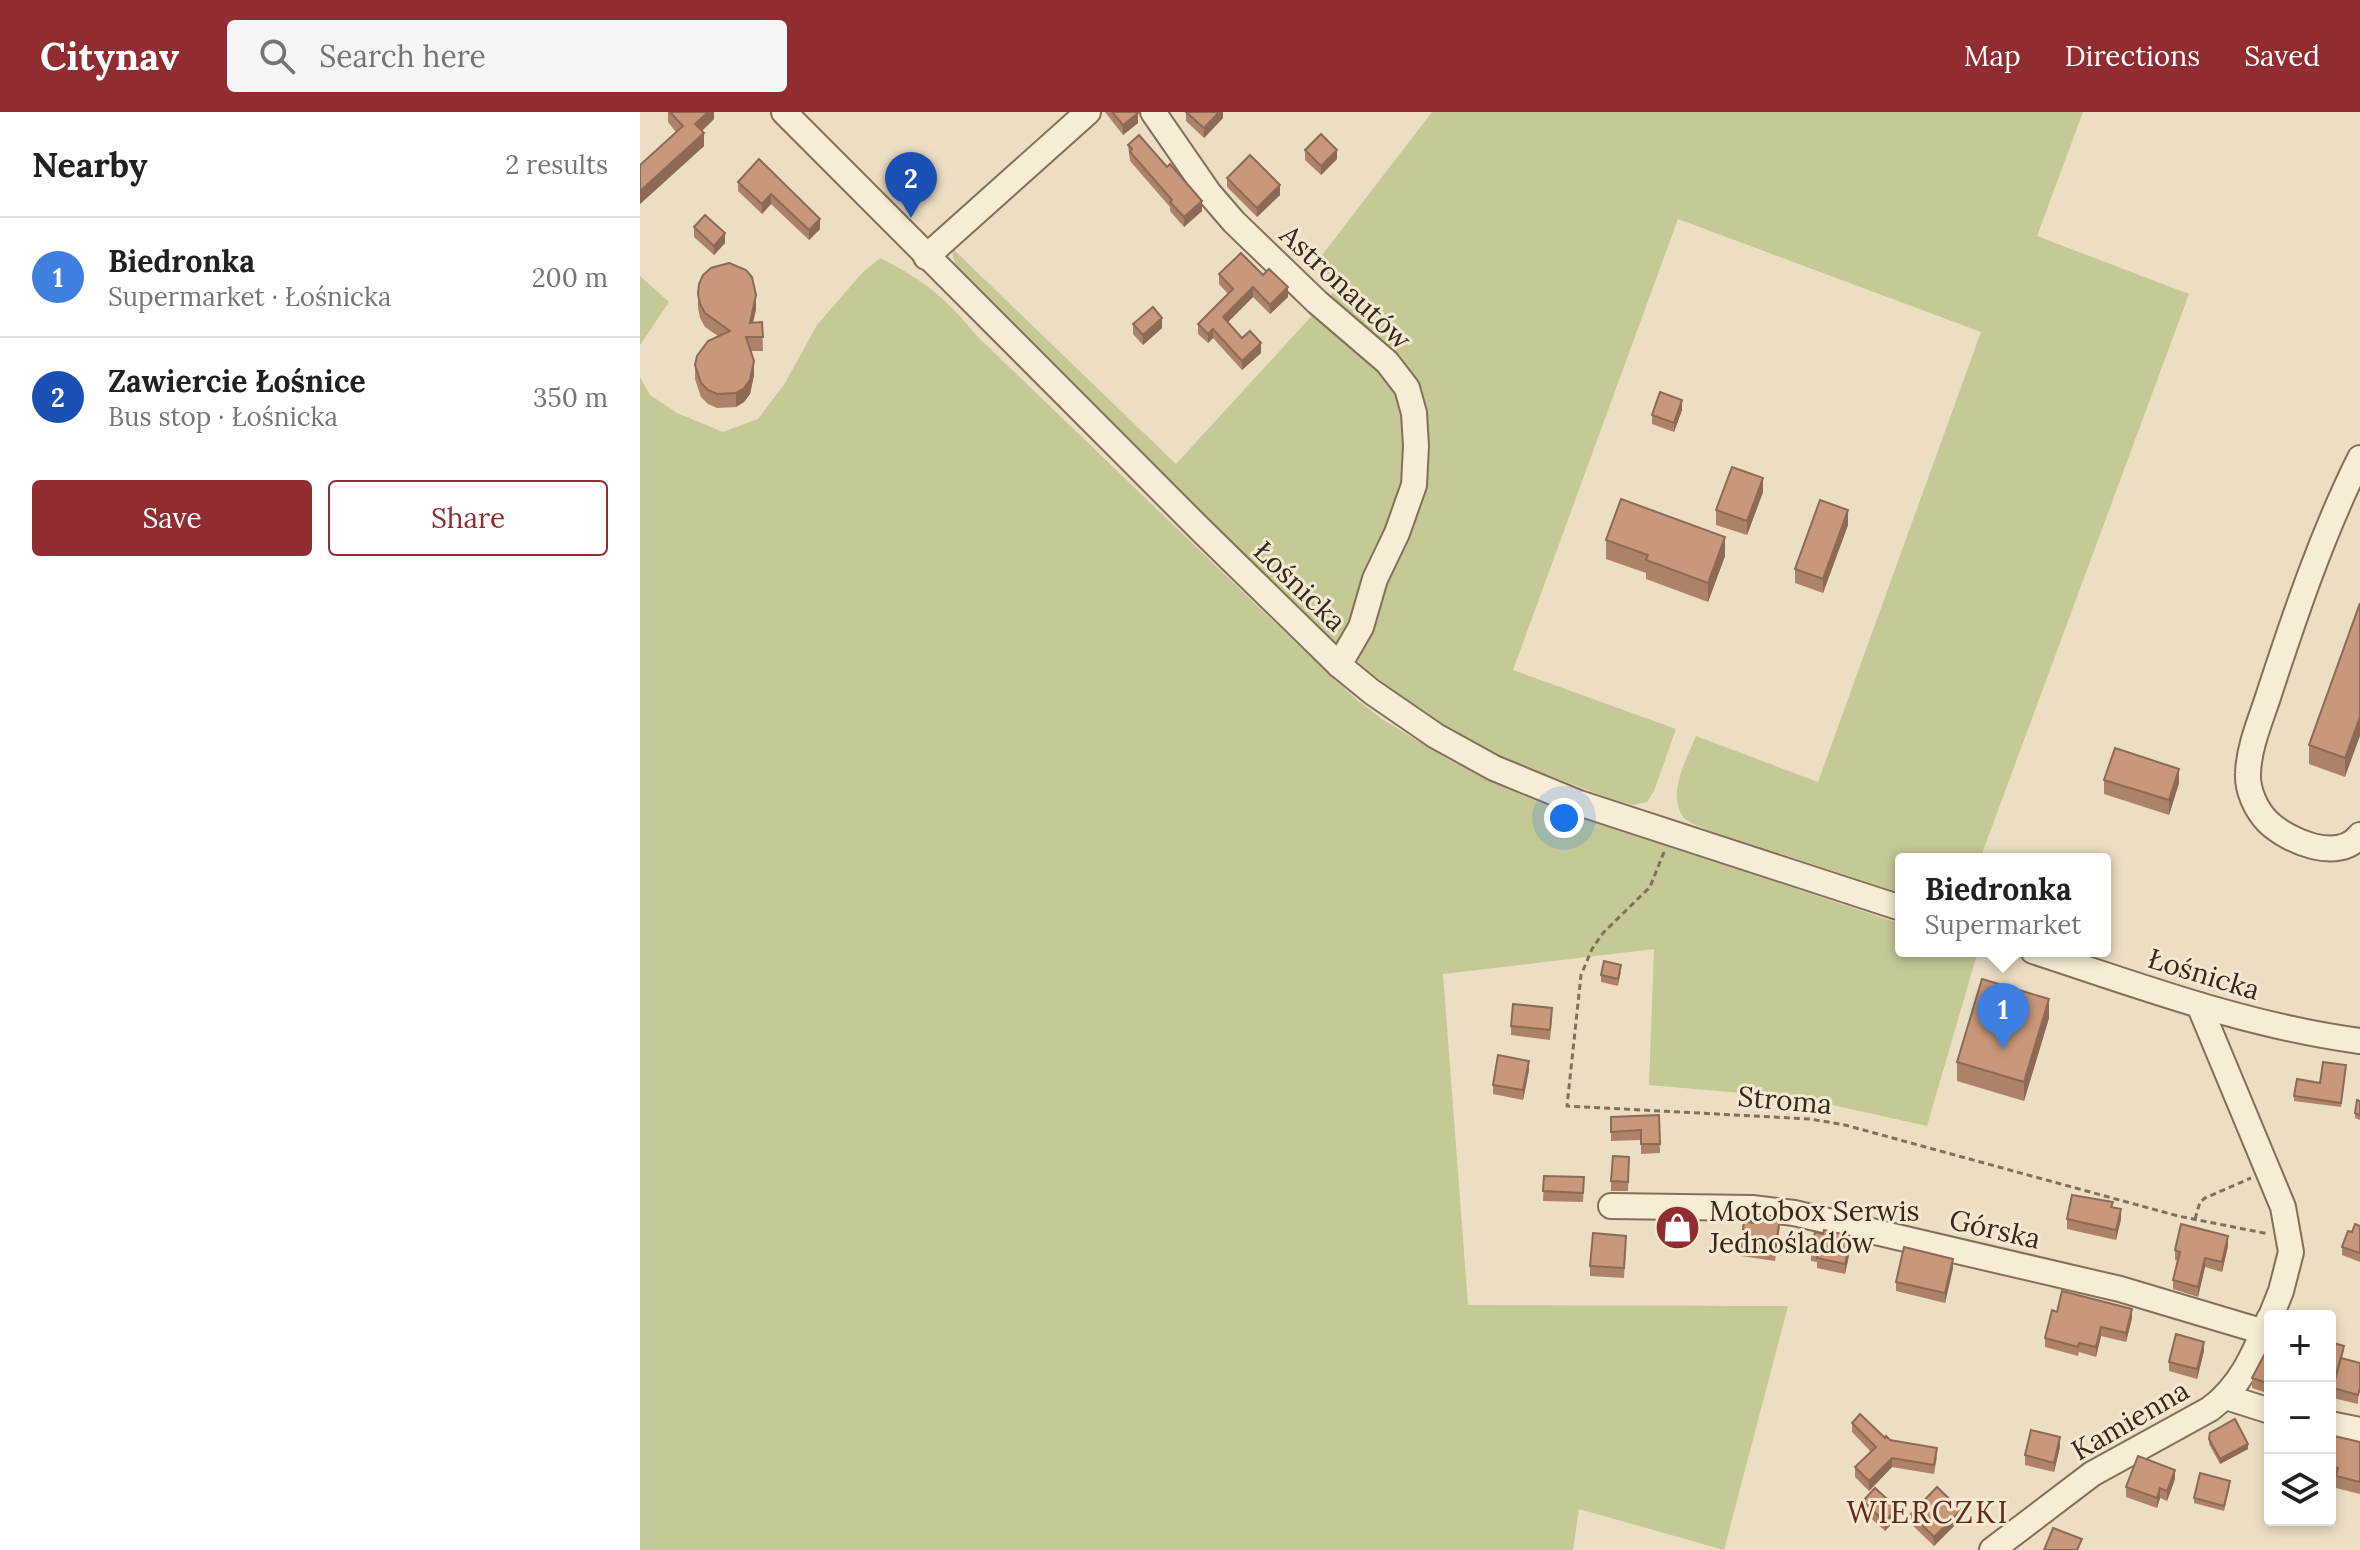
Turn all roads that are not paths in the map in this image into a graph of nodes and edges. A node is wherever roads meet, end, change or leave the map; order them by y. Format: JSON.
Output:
{"nodes":[{"id":1,"x":784,"y":112,"type":"edge"},
{"id":2,"x":1088,"y":112,"type":"edge"},
{"id":3,"x":1153,"y":112,"type":"edge"},
{"id":4,"x":926,"y":257,"type":"junction"},
{"id":5,"x":2360,"y":458,"type":"edge"},
{"id":6,"x":1339,"y":665,"type":"junction"},
{"id":7,"x":2360,"y":835,"type":"edge"},
{"id":8,"x":1895,"y":906,"type":"edge"},
{"id":9,"x":2051,"y":957,"type":"edge"},
{"id":10,"x":2199,"y":1005,"type":"junction"},
{"id":11,"x":2360,"y":1041,"type":"edge"},
{"id":12,"x":1611,"y":1206,"type":"dead end"},
{"id":13,"x":2273,"y":1310,"type":"edge"},
{"id":14,"x":2264,"y":1321,"type":"edge"},
{"id":15,"x":2264,"y":1330,"type":"edge"},
{"id":16,"x":2226,"y":1397,"type":"junction"},
{"id":17,"x":2264,"y":1409,"type":"edge"},
{"id":18,"x":2336,"y":1425,"type":"edge"},
{"id":19,"x":2360,"y":1430,"type":"edge"},
{"id":20,"x":1992,"y":1550,"type":"edge"}],
"edges":[{"from":1,"to":4,"type":"street","name":"Łośnicka"},
{"from":2,"to":4,"type":"street"},
{"from":3,"to":6,"type":"street","name":"Astronautów"},
{"from":4,"to":6,"type":"street","name":"Łośnicka"},
{"from":5,"to":7,"type":"street"},
{"from":6,"to":8,"type":"street","name":"Łośnicka"},
{"from":9,"to":10,"type":"street","name":"Łośnicka"},
{"from":10,"to":11,"type":"street","name":"Łośnicka"},
{"from":10,"to":13,"type":"street","name":"Kamienna"},
{"from":12,"to":14,"type":"street","name":"Górska"},
{"from":15,"to":16,"type":"street","name":"Kamienna"},
{"from":16,"to":17,"type":"street"},
{"from":16,"to":20,"type":"street","name":"Kamienna"},
{"from":18,"to":19,"type":"street"}]}
